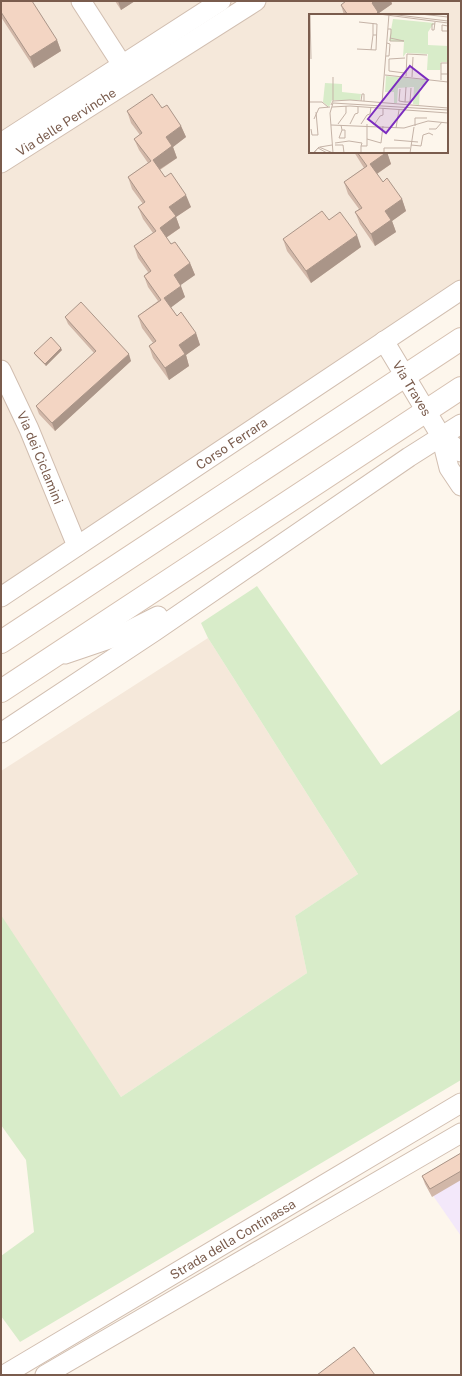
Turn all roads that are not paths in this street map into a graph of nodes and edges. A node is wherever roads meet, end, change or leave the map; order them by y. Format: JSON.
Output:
{"nodes":[{"id":1,"x":81,"y":1,"type":"edge"},
{"id":2,"x":221,"y":1,"type":"edge"},
{"id":3,"x":256,"y":1,"type":"edge"},
{"id":4,"x":122,"y":64,"type":"junction"},
{"id":5,"x":132,"y":80,"type":"junction"},
{"id":6,"x":1,"y":143,"type":"edge"},
{"id":7,"x":1,"y":164,"type":"edge"},
{"id":8,"x":461,"y":290,"type":"edge"},
{"id":9,"x":461,"y":339,"type":"edge"},
{"id":10,"x":384,"y":341,"type":"junction"},
{"id":11,"x":1,"y":370,"type":"edge"},
{"id":12,"x":406,"y":375,"type":"junction"},
{"id":13,"x":461,"y":388,"type":"edge"},
{"id":14,"x":425,"y":411,"type":"junction"},
{"id":15,"x":461,"y":424,"type":"edge"},
{"id":16,"x":441,"y":436,"type":"junction"},
{"id":17,"x":461,"y":452,"type":"edge"},
{"id":18,"x":461,"y":486,"type":"edge"},
{"id":19,"x":77,"y":546,"type":"junction"},
{"id":20,"x":1,"y":597,"type":"edge"},
{"id":21,"x":197,"y":602,"type":"junction"},
{"id":22,"x":1,"y":642,"type":"edge"},
{"id":23,"x":46,"y":661,"type":"junction"},
{"id":24,"x":1,"y":691,"type":"edge"},
{"id":25,"x":1,"y":733,"type":"edge"},
{"id":26,"x":461,"y":1103,"type":"edge"},
{"id":27,"x":461,"y":1133,"type":"edge"},
{"id":28,"x":4,"y":1375,"type":"edge"},
{"id":29,"x":45,"y":1375,"type":"edge"}],
"edges":[{"from":1,"to":4,"type":"street"},
{"from":2,"to":4,"type":"street","name":"Via delle Pervinche"},
{"from":3,"to":5,"type":"street","name":"Via delle Pervinche"},
{"from":4,"to":5,"type":"street"},
{"from":4,"to":6,"type":"street","name":"Via delle Pervinche"},
{"from":5,"to":7,"type":"street","name":"Via delle Pervinche"},
{"from":8,"to":10,"type":"street","name":"Corso Ferrara"},
{"from":9,"to":12,"type":"main road"},
{"from":10,"to":12,"type":"street","name":"Via Traves"},
{"from":10,"to":19,"type":"street","name":"Corso Ferrara"},
{"from":11,"to":19,"type":"street","name":"Via dei Ciclamini"},
{"from":12,"to":14,"type":"street","name":"Via Traves"},
{"from":12,"to":22,"type":"main road"},
{"from":13,"to":14,"type":"main road"},
{"from":14,"to":16,"type":"street","name":"Via Traves"},
{"from":14,"to":23,"type":"main road"},
{"from":15,"to":16,"type":"street"},
{"from":16,"to":17,"type":"street","name":"Via Traves"},
{"from":16,"to":18,"type":"street","name":"Via Traves"},
{"from":16,"to":21,"type":"street"},
{"from":19,"to":20,"type":"street","name":"Corso Ferrara"},
{"from":21,"to":23,"type":"street"},
{"from":21,"to":25,"type":"street"},
{"from":23,"to":24,"type":"main road"},
{"from":26,"to":28,"type":"street","name":"Strada della Continassa"},
{"from":27,"to":29,"type":"street","name":"Strada della Continassa"}]}
